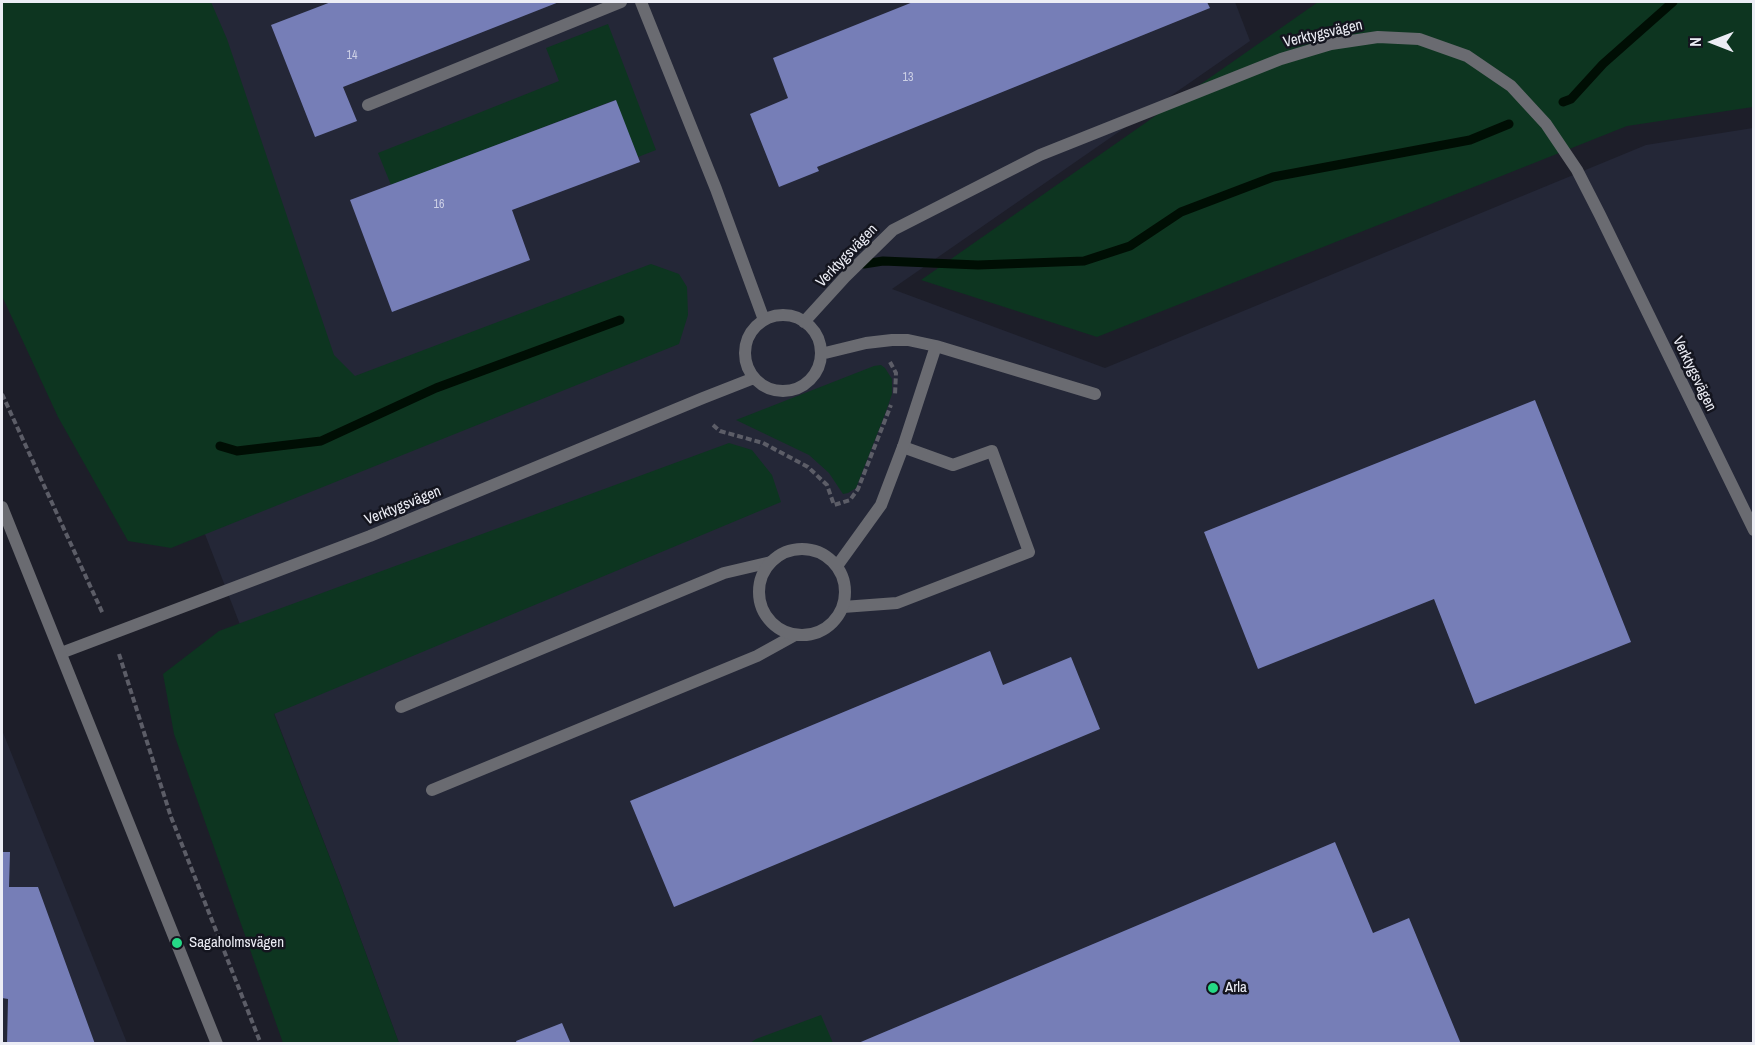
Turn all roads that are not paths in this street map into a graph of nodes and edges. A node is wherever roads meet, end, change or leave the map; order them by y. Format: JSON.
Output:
{"nodes":[{"id":1,"x":621,"y":2,"type":"edge"},
{"id":2,"x":641,"y":2,"type":"edge"},
{"id":3,"x":368,"y":105,"type":"dead end"},
{"id":4,"x":764,"y":320,"type":"junction"},
{"id":5,"x":804,"y":322,"type":"junction"},
{"id":6,"x":936,"y":346,"type":"junction"},
{"id":7,"x":821,"y":354,"type":"junction"},
{"id":8,"x":754,"y":378,"type":"junction"},
{"id":9,"x":1095,"y":394,"type":"dead end"},
{"id":10,"x":903,"y":447,"type":"junction"},
{"id":11,"x":2,"y":507,"type":"edge"},
{"id":12,"x":1754,"y":530,"type":"edge"},
{"id":13,"x":771,"y":562,"type":"junction"},
{"id":14,"x":837,"y":566,"type":"junction"},
{"id":15,"x":843,"y":607,"type":"junction"},
{"id":16,"x":795,"y":635,"type":"junction"},
{"id":17,"x":61,"y":653,"type":"junction"},
{"id":18,"x":400,"y":707,"type":"dead end"},
{"id":19,"x":432,"y":790,"type":"dead end"},
{"id":20,"x":217,"y":1044,"type":"edge"}],
"edges":[{"from":1,"to":3,"type":"street"},
{"from":2,"to":4,"type":"street"},
{"from":4,"to":5,"type":"street"},
{"from":4,"to":8,"type":"street"},
{"from":5,"to":7,"type":"street"},
{"from":5,"to":12,"type":"street","name":"Verktygsvägen"},
{"from":6,"to":7,"type":"street"},
{"from":6,"to":9,"type":"street"},
{"from":6,"to":10,"type":"street"},
{"from":7,"to":8,"type":"street"},
{"from":8,"to":17,"type":"street","name":"Verktygsvägen"},
{"from":10,"to":14,"type":"street"},
{"from":10,"to":15,"type":"street"},
{"from":11,"to":17,"type":"street"},
{"from":13,"to":14,"type":"street"},
{"from":13,"to":16,"type":"street"},
{"from":13,"to":18,"type":"street"},
{"from":14,"to":15,"type":"street"},
{"from":15,"to":16,"type":"street"},
{"from":16,"to":19,"type":"street"},
{"from":17,"to":20,"type":"street"}]}
